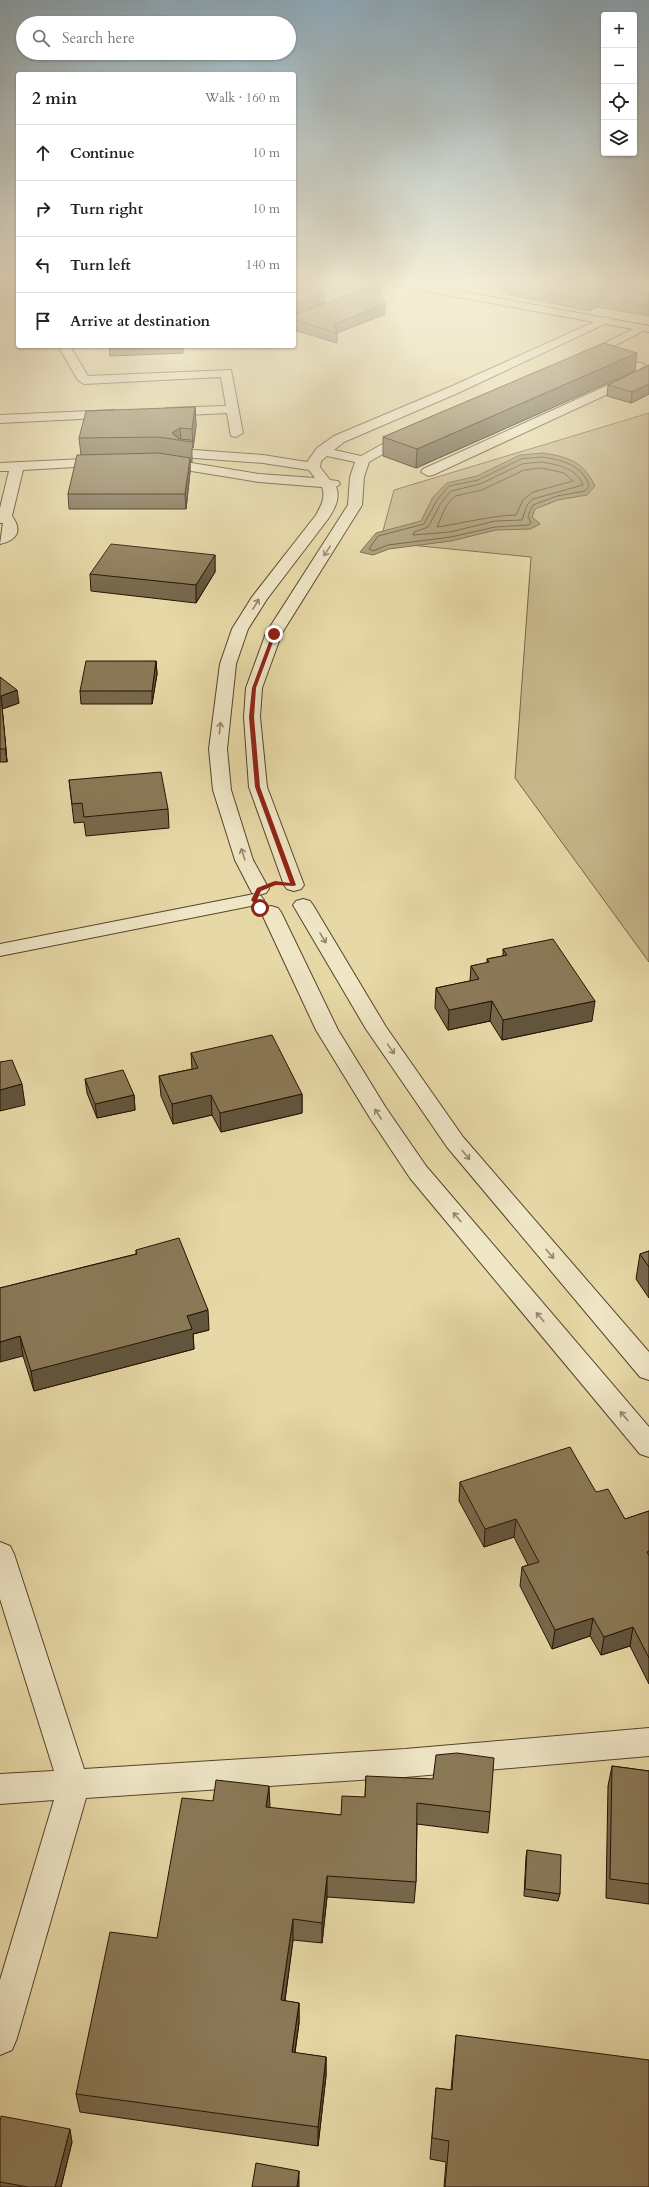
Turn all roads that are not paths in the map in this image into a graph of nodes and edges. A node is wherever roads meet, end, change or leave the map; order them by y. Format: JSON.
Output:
{"nodes":[{"id":1,"x":229,"y":384,"type":"edge"},
{"id":2,"x":467,"y":384,"type":"edge"},
{"id":3,"x":622,"y":384,"type":"edge"},
{"id":4,"x":454,"y":390,"type":"junction"},
{"id":5,"x":475,"y":396,"type":"edge"},
{"id":6,"x":233,"y":409,"type":"junction"},
{"id":7,"x":155,"y":413,"type":"edge"},
{"id":8,"x":124,"y":414,"type":"edge"},
{"id":9,"x":0,"y":419,"type":"edge"},
{"id":10,"x":424,"y":429,"type":"edge"},
{"id":11,"x":236,"y":433,"type":"dead end"},
{"id":12,"x":322,"y":451,"type":"junction"},
{"id":13,"x":0,"y":457,"type":"edge"},
{"id":14,"x":363,"y":460,"type":"junction"},
{"id":15,"x":17,"y":466,"type":"junction"},
{"id":16,"x":0,"y":467,"type":"edge"},
{"id":17,"x":313,"y":467,"type":"junction"},
{"id":18,"x":428,"y":472,"type":"dead end"},
{"id":19,"x":328,"y":483,"type":"junction"},
{"id":20,"x":356,"y":487,"type":"junction"},
{"id":21,"x":2,"y":518,"type":"edge"},
{"id":22,"x":0,"y":540,"type":"edge"},
{"id":23,"x":294,"y":885,"type":"junction"},
{"id":24,"x":261,"y":901,"type":"junction"},
{"id":25,"x":303,"y":905,"type":"junction"},
{"id":26,"x":0,"y":950,"type":"edge"},
{"id":27,"x":649,"y":1370,"type":"edge"},
{"id":28,"x":649,"y":1446,"type":"edge"},
{"id":29,"x":0,"y":1554,"type":"edge"},
{"id":30,"x":649,"y":1742,"type":"edge"},
{"id":31,"x":74,"y":1786,"type":"junction"},
{"id":32,"x":0,"y":1789,"type":"edge"},
{"id":33,"x":0,"y":2038,"type":"edge"}],
"edges":[{"from":1,"to":6,"type":"street"},
{"from":2,"to":4,"type":"street"},
{"from":3,"to":18,"type":"street"},
{"from":4,"to":5,"type":"street"},
{"from":4,"to":12,"type":"street"},
{"from":6,"to":7,"type":"street"},
{"from":6,"to":11,"type":"street"},
{"from":8,"to":9,"type":"street"},
{"from":10,"to":14,"type":"street"},
{"from":12,"to":14,"type":"street"},
{"from":12,"to":17,"type":"street"},
{"from":13,"to":15,"type":"street"},
{"from":14,"to":20,"type":"street"},
{"from":15,"to":16,"type":"street"},
{"from":15,"to":21,"type":"street"},
{"from":17,"to":19,"type":"street"},
{"from":17,"to":19,"type":"street"},
{"from":19,"to":20,"type":"street"},
{"from":24,"to":19,"type":"street","one_way":true},
{"from":20,"to":23,"type":"street","one_way":true},
{"from":21,"to":22,"type":"street"},
{"from":23,"to":24,"type":"street"},
{"from":23,"to":25,"type":"street"},
{"from":24,"to":25,"type":"street"},
{"from":24,"to":26,"type":"street"},
{"from":28,"to":24,"type":"street","one_way":true},
{"from":25,"to":27,"type":"street","one_way":true},
{"from":29,"to":31,"type":"street"},
{"from":30,"to":31,"type":"street"},
{"from":31,"to":32,"type":"street"},
{"from":31,"to":33,"type":"street"}]}
